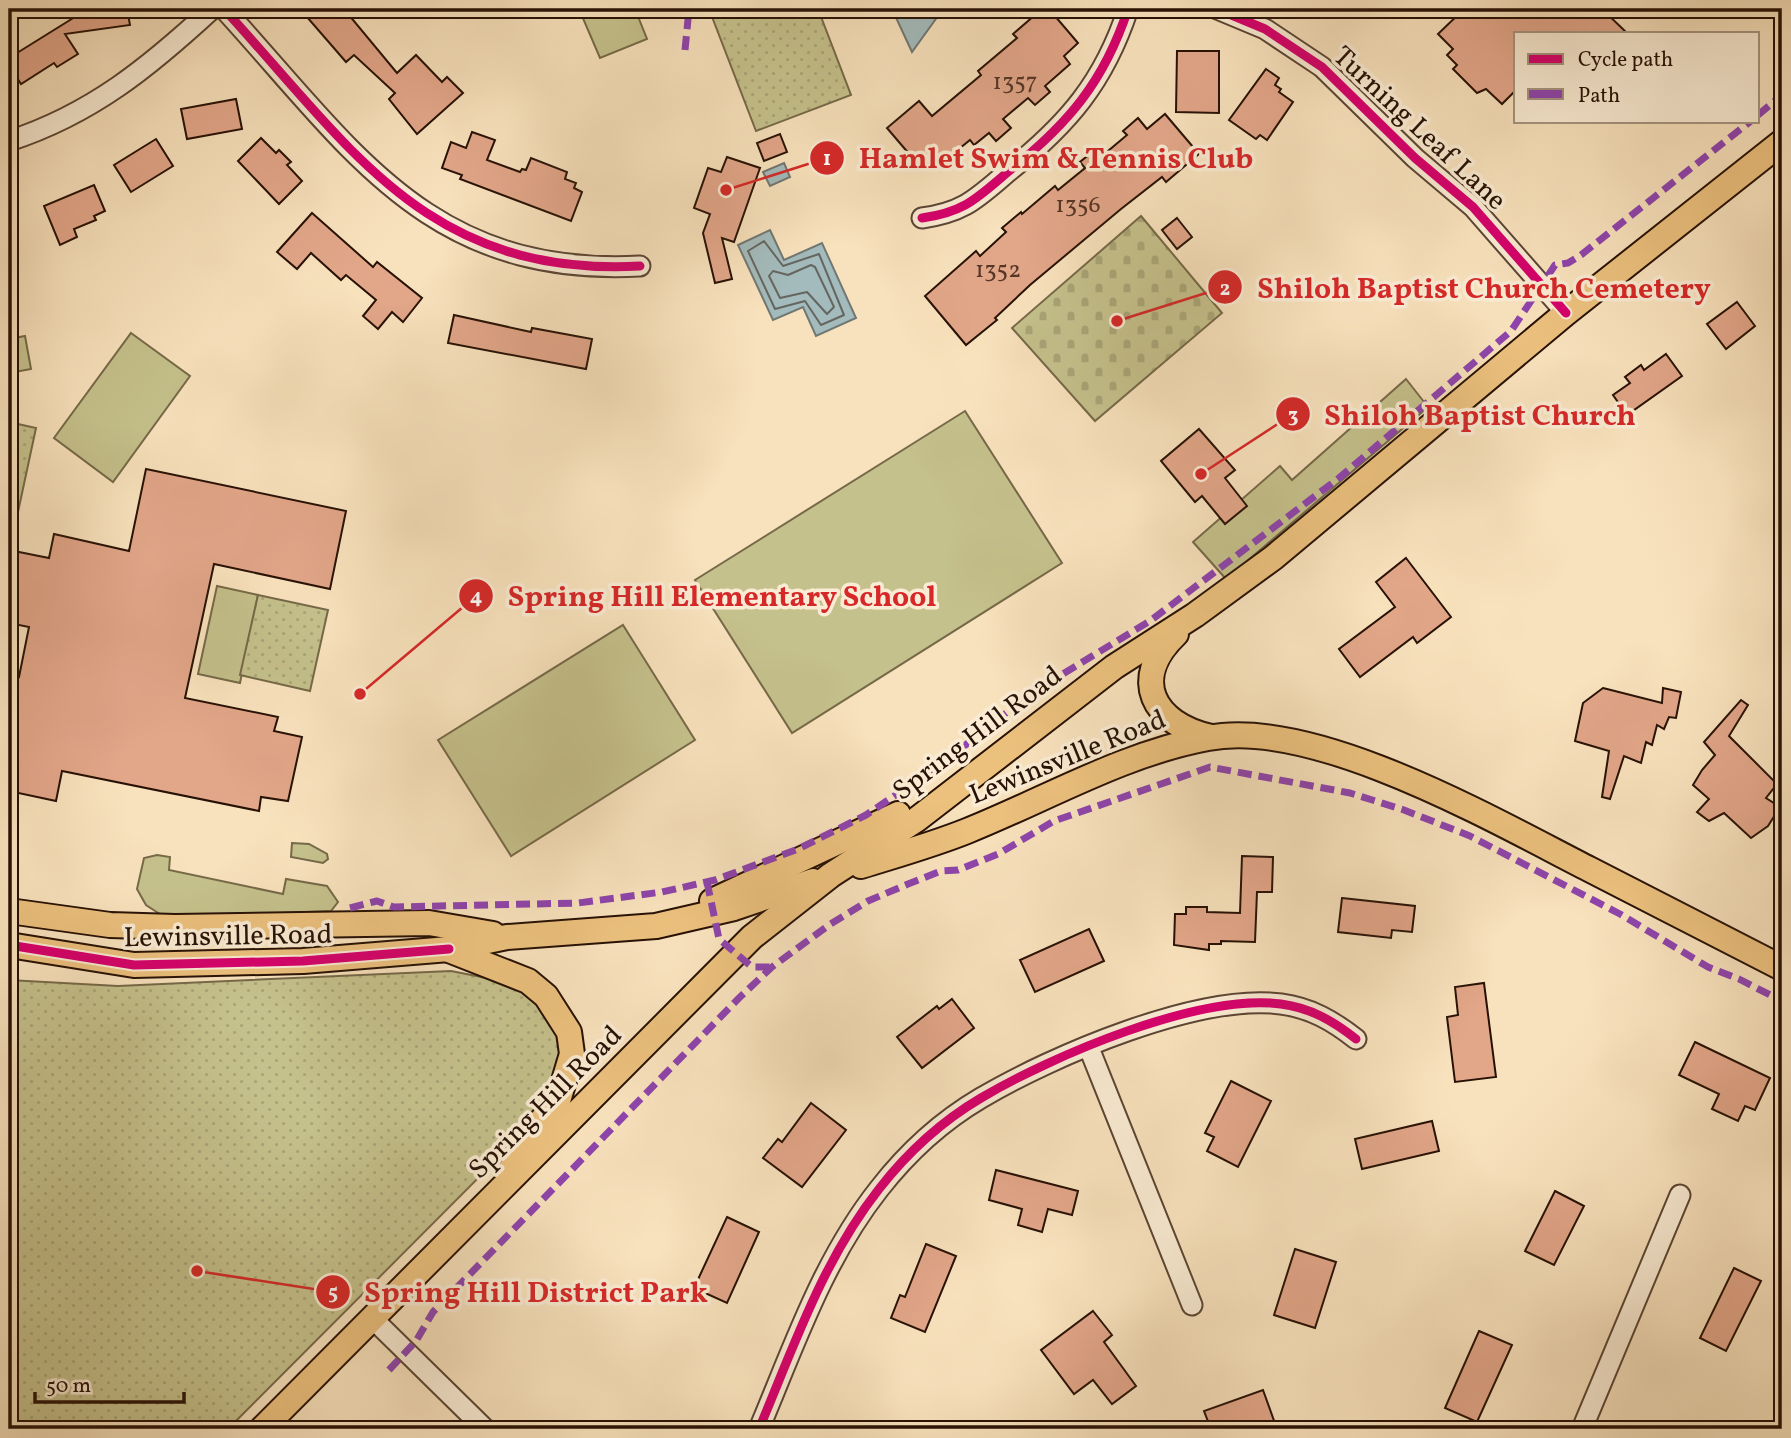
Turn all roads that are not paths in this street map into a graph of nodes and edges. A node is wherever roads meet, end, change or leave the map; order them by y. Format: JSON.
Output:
{"nodes":[{"id":1,"x":212,"y":9,"type":"edge"},
{"id":2,"x":224,"y":9,"type":"edge"},
{"id":3,"x":1128,"y":9,"type":"edge"},
{"id":4,"x":1217,"y":9,"type":"edge"},
{"id":5,"x":9,"y":141,"type":"edge"},
{"id":6,"x":1782,"y":142,"type":"edge"},
{"id":7,"x":922,"y":218,"type":"dead end"},
{"id":8,"x":640,"y":266,"type":"dead end"},
{"id":9,"x":1566,"y":313,"type":"junction"},
{"id":10,"x":1195,"y":615,"type":"junction"},
{"id":11,"x":1212,"y":737,"type":"junction"},
{"id":12,"x":993,"y":760,"type":"junction"},
{"id":13,"x":831,"y":876,"type":"junction"},
{"id":14,"x":9,"y":911,"type":"edge"},
{"id":15,"x":350,"y":923,"type":"junction"},
{"id":16,"x":110,"y":925,"type":"junction"},
{"id":17,"x":656,"y":926,"type":"junction"},
{"id":18,"x":507,"y":937,"type":"junction"},
{"id":19,"x":9,"y":946,"type":"edge"},
{"id":20,"x":449,"y":949,"type":"junction"},
{"id":21,"x":74,"y":957,"type":"junction"},
{"id":22,"x":303,"y":961,"type":"junction"},
{"id":23,"x":1782,"y":968,"type":"edge"},
{"id":24,"x":1356,"y":1039,"type":"dead end"},
{"id":25,"x":1089,"y":1048,"type":"junction"},
{"id":26,"x":1680,"y":1195,"type":"dead end"},
{"id":27,"x":494,"y":1198,"type":"junction"},
{"id":28,"x":1192,"y":1305,"type":"dead end"},
{"id":29,"x":372,"y":1318,"type":"junction"},
{"id":30,"x":262,"y":1429,"type":"edge"},
{"id":31,"x":485,"y":1429,"type":"edge"},
{"id":32,"x":759,"y":1429,"type":"edge"},
{"id":33,"x":1582,"y":1429,"type":"edge"}],
"edges":[{"from":1,"to":5,"type":"street"},
{"from":2,"to":8,"type":"street"},
{"from":3,"to":7,"type":"street"},
{"from":4,"to":9,"type":"street","name":"Turning Leaf Lane"},
{"from":6,"to":9,"type":"main road","name":"Spring Hill Road"},
{"from":9,"to":10,"type":"main road","name":"Spring Hill Road"},
{"from":10,"to":11,"type":"main road"},
{"from":10,"to":12,"type":"main road","name":"Spring Hill Road"},
{"from":11,"to":13,"type":"main road","name":"Lewinsville Road"},
{"from":11,"to":23,"type":"main road","name":"Lewinsville Road"},
{"from":12,"to":13,"type":"main road","name":"Spring Hill Road"},
{"from":12,"to":17,"type":"main road"},
{"from":13,"to":17,"type":"main road","name":"Lewinsville Road"},
{"from":13,"to":27,"type":"main road","name":"Spring Hill Road"},
{"from":14,"to":16,"type":"main road","name":"Lewinsville Road"},
{"from":15,"to":16,"type":"main road","name":"Lewinsville Road"},
{"from":15,"to":18,"type":"main road","name":"Lewinsville Road"},
{"from":15,"to":22,"type":"main road"},
{"from":16,"to":21,"type":"main road"},
{"from":17,"to":18,"type":"main road","name":"Lewinsville Road"},
{"from":18,"to":20,"type":"main road","name":"Lewinsville Road"},
{"from":19,"to":21,"type":"main road","name":"Lewinsville Road"},
{"from":20,"to":22,"type":"main road","name":"Lewinsville Road"},
{"from":20,"to":27,"type":"main road"},
{"from":21,"to":22,"type":"main road","name":"Lewinsville Road"},
{"from":24,"to":25,"type":"street"},
{"from":25,"to":28,"type":"street"},
{"from":25,"to":32,"type":"street"},
{"from":26,"to":33,"type":"street"},
{"from":27,"to":29,"type":"main road","name":"Spring Hill Road"},
{"from":29,"to":30,"type":"main road","name":"Spring Hill Road"},
{"from":29,"to":31,"type":"street"}]}
